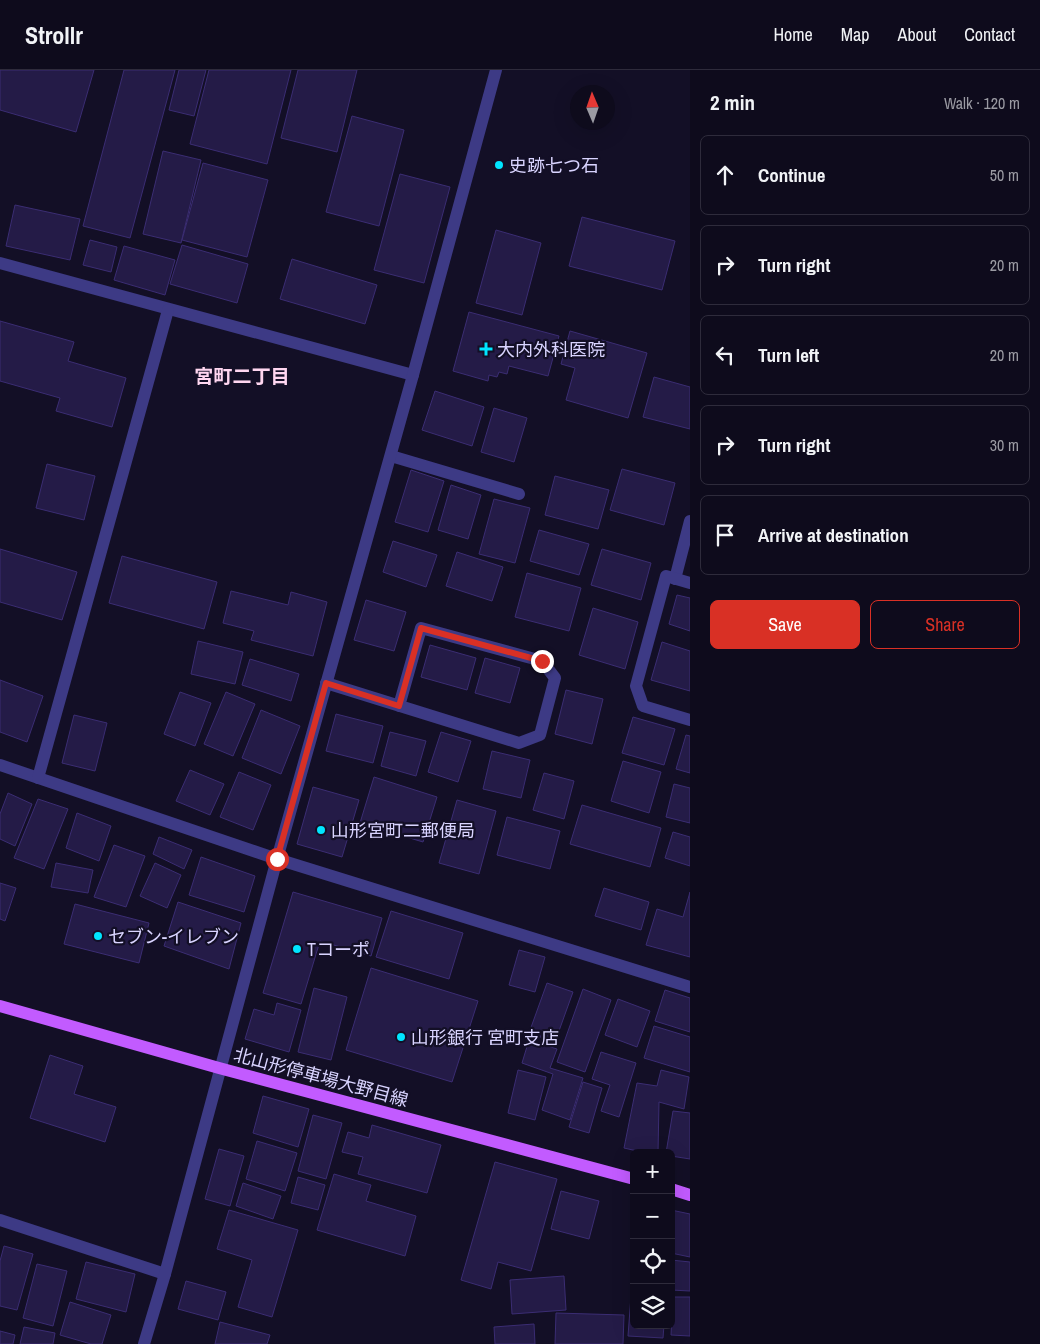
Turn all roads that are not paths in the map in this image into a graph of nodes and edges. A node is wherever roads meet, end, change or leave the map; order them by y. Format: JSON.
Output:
{"nodes":[{"id":1,"x":496,"y":70,"type":"edge"},
{"id":2,"x":0,"y":264,"type":"edge"},
{"id":3,"x":168,"y":310,"type":"junction"},
{"id":4,"x":413,"y":375,"type":"junction"},
{"id":5,"x":391,"y":456,"type":"junction"},
{"id":6,"x":519,"y":494,"type":"dead end"},
{"id":7,"x":690,"y":521,"type":"edge"},
{"id":8,"x":675,"y":579,"type":"junction"},
{"id":9,"x":690,"y":583,"type":"edge"},
{"id":10,"x":326,"y":683,"type":"junction"},
{"id":11,"x":399,"y":706,"type":"junction"},
{"id":12,"x":690,"y":720,"type":"edge"},
{"id":13,"x":0,"y":765,"type":"edge"},
{"id":14,"x":38,"y":778,"type":"junction"},
{"id":15,"x":277,"y":859,"type":"junction"},
{"id":16,"x":690,"y":986,"type":"edge"},
{"id":17,"x":0,"y":1006,"type":"edge"},
{"id":18,"x":219,"y":1068,"type":"junction"},
{"id":19,"x":630,"y":1178,"type":"edge"},
{"id":20,"x":675,"y":1191,"type":"edge"},
{"id":21,"x":690,"y":1194,"type":"edge"},
{"id":22,"x":0,"y":1220,"type":"edge"},
{"id":23,"x":165,"y":1274,"type":"junction"},
{"id":24,"x":144,"y":1344,"type":"edge"}],
"edges":[{"from":1,"to":4,"type":"street"},
{"from":2,"to":3,"type":"street"},
{"from":3,"to":4,"type":"street"},
{"from":3,"to":14,"type":"street"},
{"from":4,"to":5,"type":"street"},
{"from":5,"to":6,"type":"street"},
{"from":5,"to":10,"type":"street"},
{"from":7,"to":8,"type":"street"},
{"from":8,"to":9,"type":"street"},
{"from":8,"to":12,"type":"street"},
{"from":10,"to":11,"type":"street"},
{"from":10,"to":15,"type":"street"},
{"from":11,"to":11,"type":"street"},
{"from":13,"to":14,"type":"street"},
{"from":14,"to":15,"type":"street"},
{"from":15,"to":16,"type":"street"},
{"from":15,"to":18,"type":"street"},
{"from":17,"to":18,"type":"main road","name":"北山形停車場大野目線"},
{"from":18,"to":19,"type":"main road","name":"北山形停車場大野目線"},
{"from":18,"to":23,"type":"street"},
{"from":20,"to":21,"type":"main road"},
{"from":22,"to":23,"type":"street"},
{"from":23,"to":24,"type":"street"}]}
